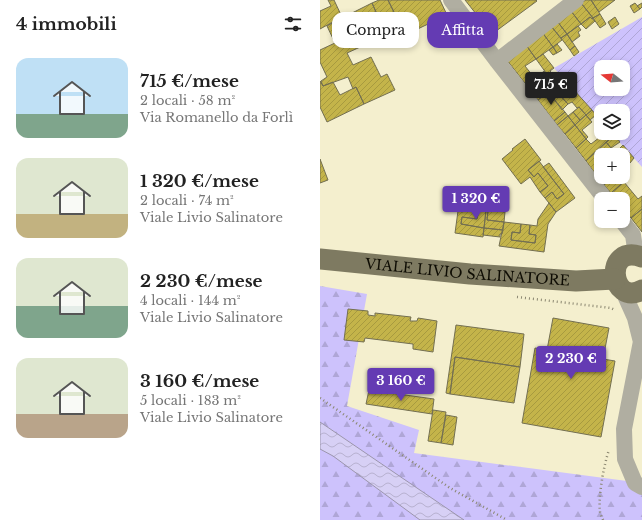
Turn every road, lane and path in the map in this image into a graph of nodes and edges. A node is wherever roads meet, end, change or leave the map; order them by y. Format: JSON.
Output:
{"nodes":[{"id":1,"x":452,"y":0,"type":"edge"},
{"id":2,"x":576,"y":0,"type":"edge"},
{"id":3,"x":497,"y":61,"type":"junction"},
{"id":4,"x":600,"y":192,"type":"edge"},
{"id":5,"x":628,"y":228,"type":"edge"},
{"id":6,"x":639,"y":256,"type":"edge"},
{"id":7,"x":320,"y":259,"type":"edge"},
{"id":8,"x":626,"y":286,"type":"edge"},
{"id":9,"x":641,"y":339,"type":"edge"},
{"id":10,"x":320,"y":398,"type":"edge"},
{"id":11,"x":624,"y":429,"type":"junction"},
{"id":12,"x":642,"y":487,"type":"edge"},
{"id":13,"x":507,"y":520,"type":"edge"},
{"id":14,"x":603,"y":520,"type":"edge"}],
"edges":[{"from":1,"to":3,"type":"street"},
{"from":2,"to":3,"type":"street"},
{"from":3,"to":4,"type":"street"},
{"from":5,"to":6,"type":"street"},
{"from":6,"to":8,"type":"main road"},
{"from":7,"to":8,"type":"main road","name":"VIALE LIVIO SALINATORE"},
{"from":8,"to":9,"type":"street"},
{"from":9,"to":11,"type":"street"},
{"from":10,"to":13,"type":"path"},
{"from":11,"to":12,"type":"street"},
{"from":11,"to":14,"type":"path"}]}
